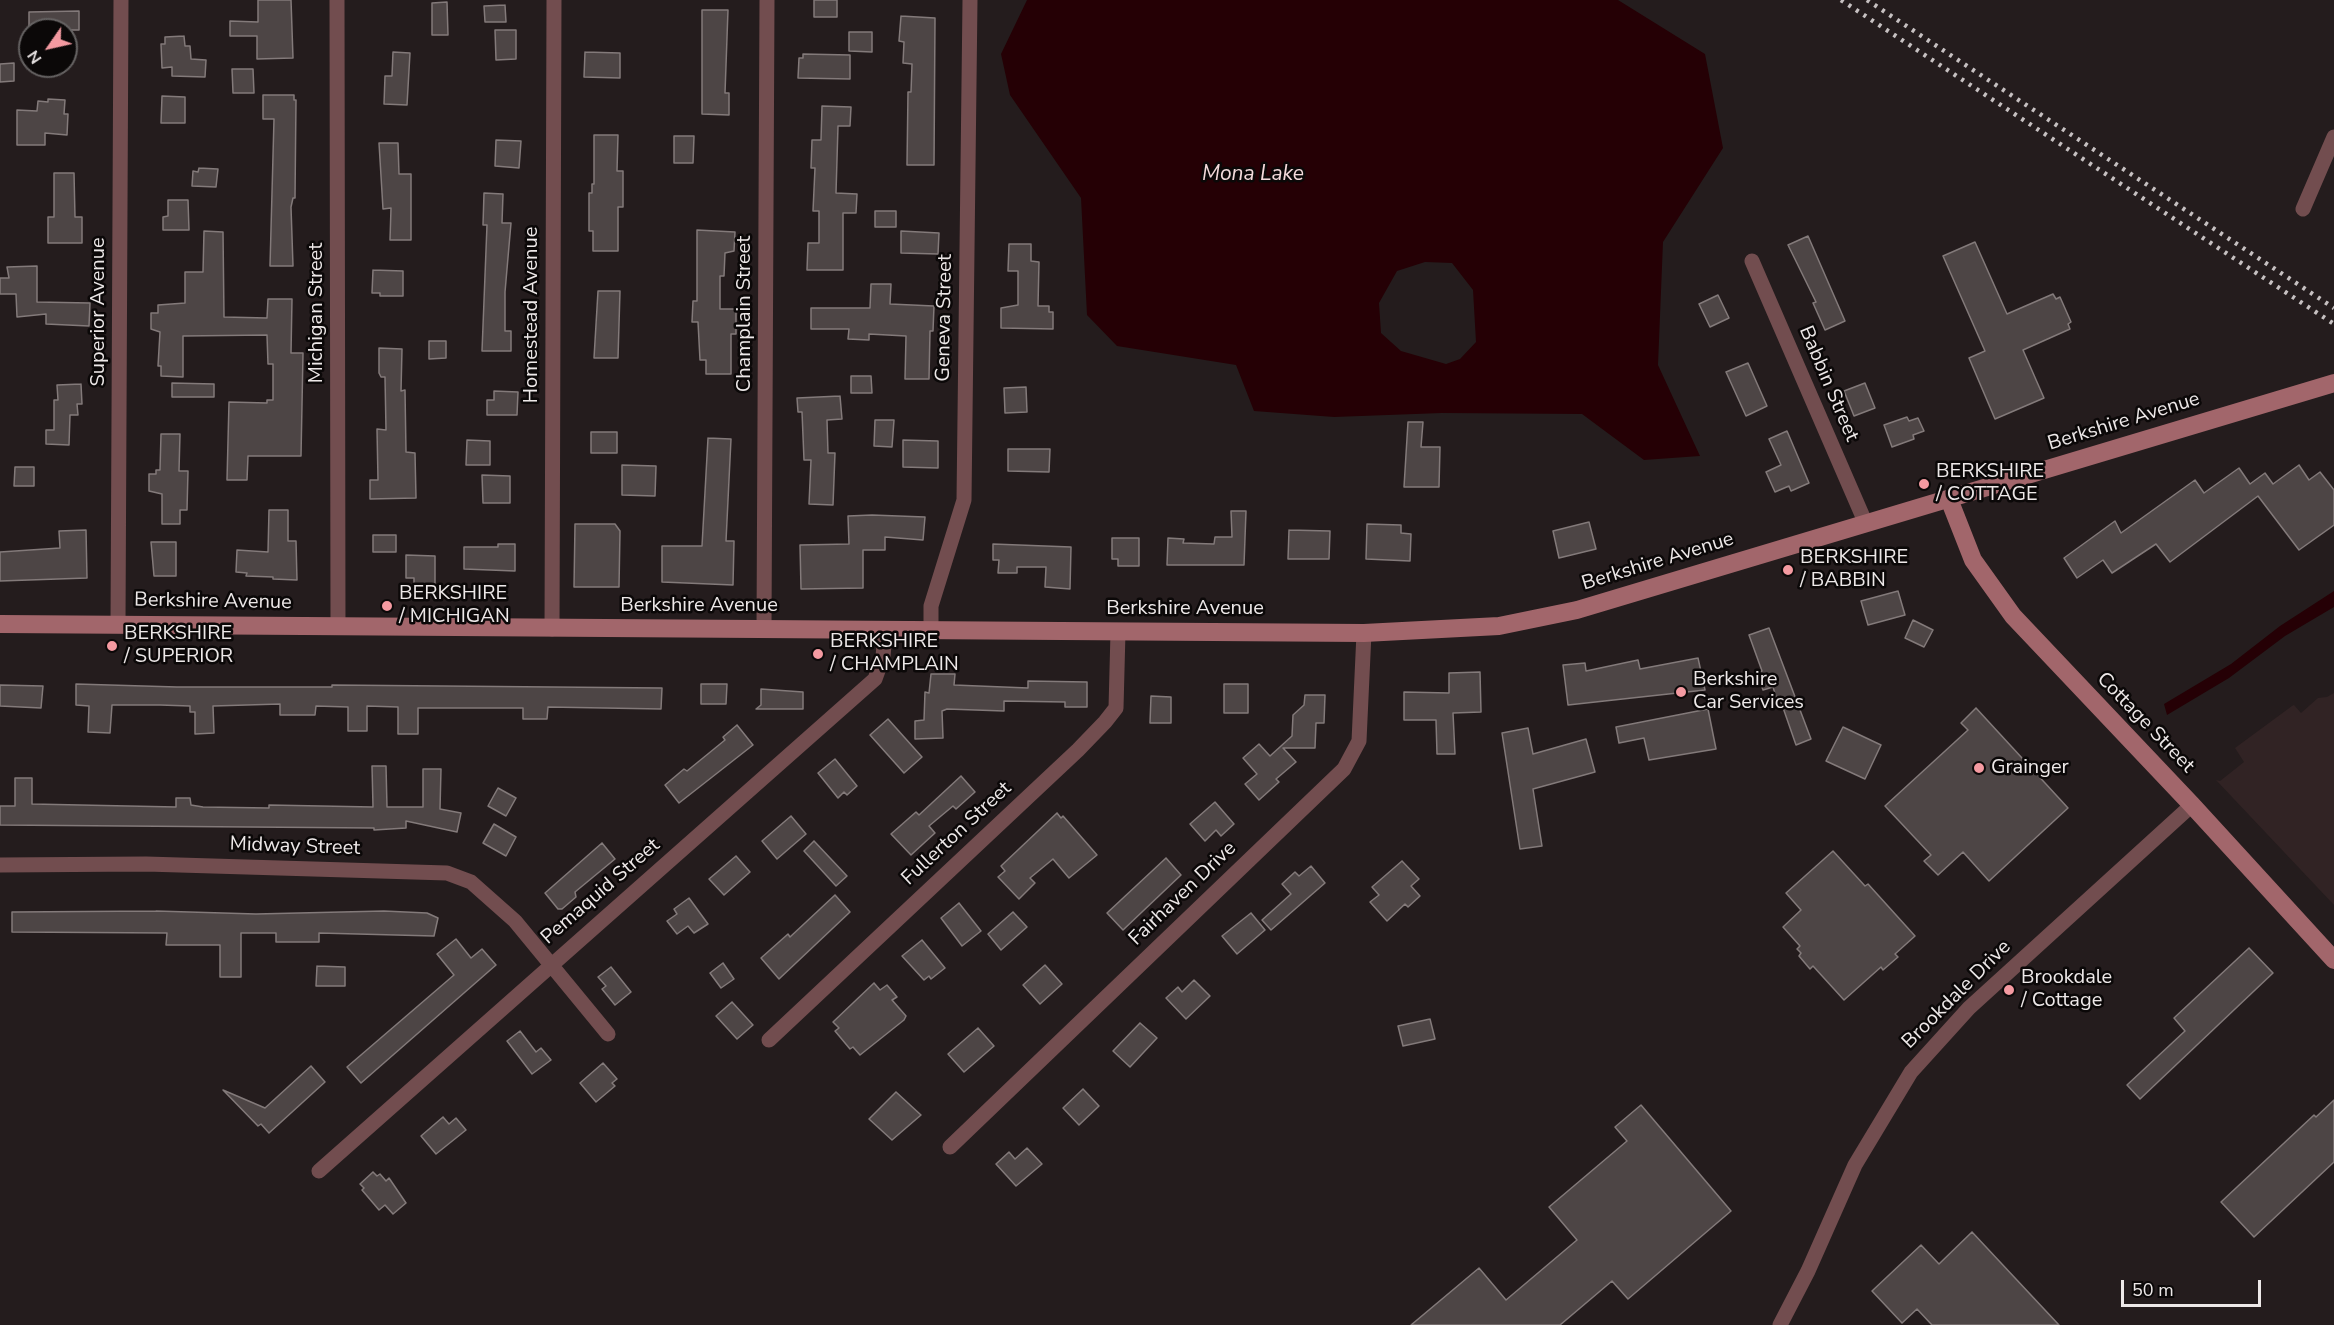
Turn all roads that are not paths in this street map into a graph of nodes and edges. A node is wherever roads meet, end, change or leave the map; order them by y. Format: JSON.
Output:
{"nodes":[{"id":1,"x":121,"y":0,"type":"edge"},
{"id":2,"x":337,"y":0,"type":"edge"},
{"id":3,"x":554,"y":0,"type":"edge"},
{"id":4,"x":767,"y":0,"type":"edge"},
{"id":5,"x":970,"y":0,"type":"edge"},
{"id":6,"x":2334,"y":137,"type":"edge"},
{"id":7,"x":2303,"y":209,"type":"dead end"},
{"id":8,"x":1752,"y":261,"type":"dead end"},
{"id":9,"x":2334,"y":383,"type":"edge"},
{"id":10,"x":1949,"y":499,"type":"junction"},
{"id":11,"x":1866,"y":524,"type":"junction"},
{"id":12,"x":0,"y":624,"type":"edge"},
{"id":13,"x":118,"y":624,"type":"junction"},
{"id":14,"x":338,"y":626,"type":"junction"},
{"id":15,"x":764,"y":628,"type":"junction"},
{"id":16,"x":552,"y":629,"type":"junction"},
{"id":17,"x":885,"y":632,"type":"junction"},
{"id":18,"x":931,"y":632,"type":"junction"},
{"id":19,"x":1118,"y":632,"type":"junction"},
{"id":20,"x":1364,"y":633,"type":"junction"},
{"id":21,"x":2192,"y":805,"type":"junction"},
{"id":22,"x":0,"y":865,"type":"edge"},
{"id":23,"x":2334,"y":960,"type":"edge"},
{"id":24,"x":550,"y":965,"type":"junction"},
{"id":25,"x":608,"y":1034,"type":"dead end"},
{"id":26,"x":769,"y":1040,"type":"dead end"},
{"id":27,"x":950,"y":1147,"type":"dead end"},
{"id":28,"x":319,"y":1171,"type":"dead end"},
{"id":29,"x":1780,"y":1325,"type":"edge"}],
"edges":[{"from":1,"to":13,"type":"street","name":"Superior Avenue"},
{"from":2,"to":14,"type":"street","name":"Michigan Street"},
{"from":3,"to":16,"type":"street","name":"Homestead Avenue"},
{"from":4,"to":15,"type":"street","name":"Champlain Street"},
{"from":5,"to":18,"type":"street","name":"Geneva Street"},
{"from":6,"to":7,"type":"street"},
{"from":8,"to":11,"type":"street","name":"Babbin Street"},
{"from":9,"to":10,"type":"main road","name":"Berkshire Avenue"},
{"from":10,"to":11,"type":"main road","name":"Berkshire Avenue"},
{"from":10,"to":21,"type":"main road","name":"Cottage Street"},
{"from":11,"to":20,"type":"main road","name":"Berkshire Avenue"},
{"from":12,"to":13,"type":"main road","name":"Berkshire Avenue"},
{"from":13,"to":14,"type":"main road","name":"Berkshire Avenue"},
{"from":14,"to":16,"type":"main road","name":"Berkshire Avenue"},
{"from":15,"to":16,"type":"main road","name":"Berkshire Avenue"},
{"from":15,"to":17,"type":"main road","name":"Berkshire Avenue"},
{"from":17,"to":18,"type":"main road","name":"Berkshire Avenue"},
{"from":17,"to":24,"type":"street","name":"Pemaquid Street"},
{"from":18,"to":19,"type":"main road","name":"Berkshire Avenue"},
{"from":19,"to":20,"type":"main road","name":"Berkshire Avenue"},
{"from":19,"to":26,"type":"street","name":"Fullerton Street"},
{"from":20,"to":27,"type":"street","name":"Fairhaven Drive"},
{"from":21,"to":23,"type":"main road","name":"Cottage Street"},
{"from":21,"to":29,"type":"street","name":"Brookdale Drive"},
{"from":22,"to":24,"type":"street","name":"Midway Street"},
{"from":24,"to":25,"type":"street","name":"Midway Street"},
{"from":24,"to":28,"type":"street","name":"Pemaquid Street"}]}
